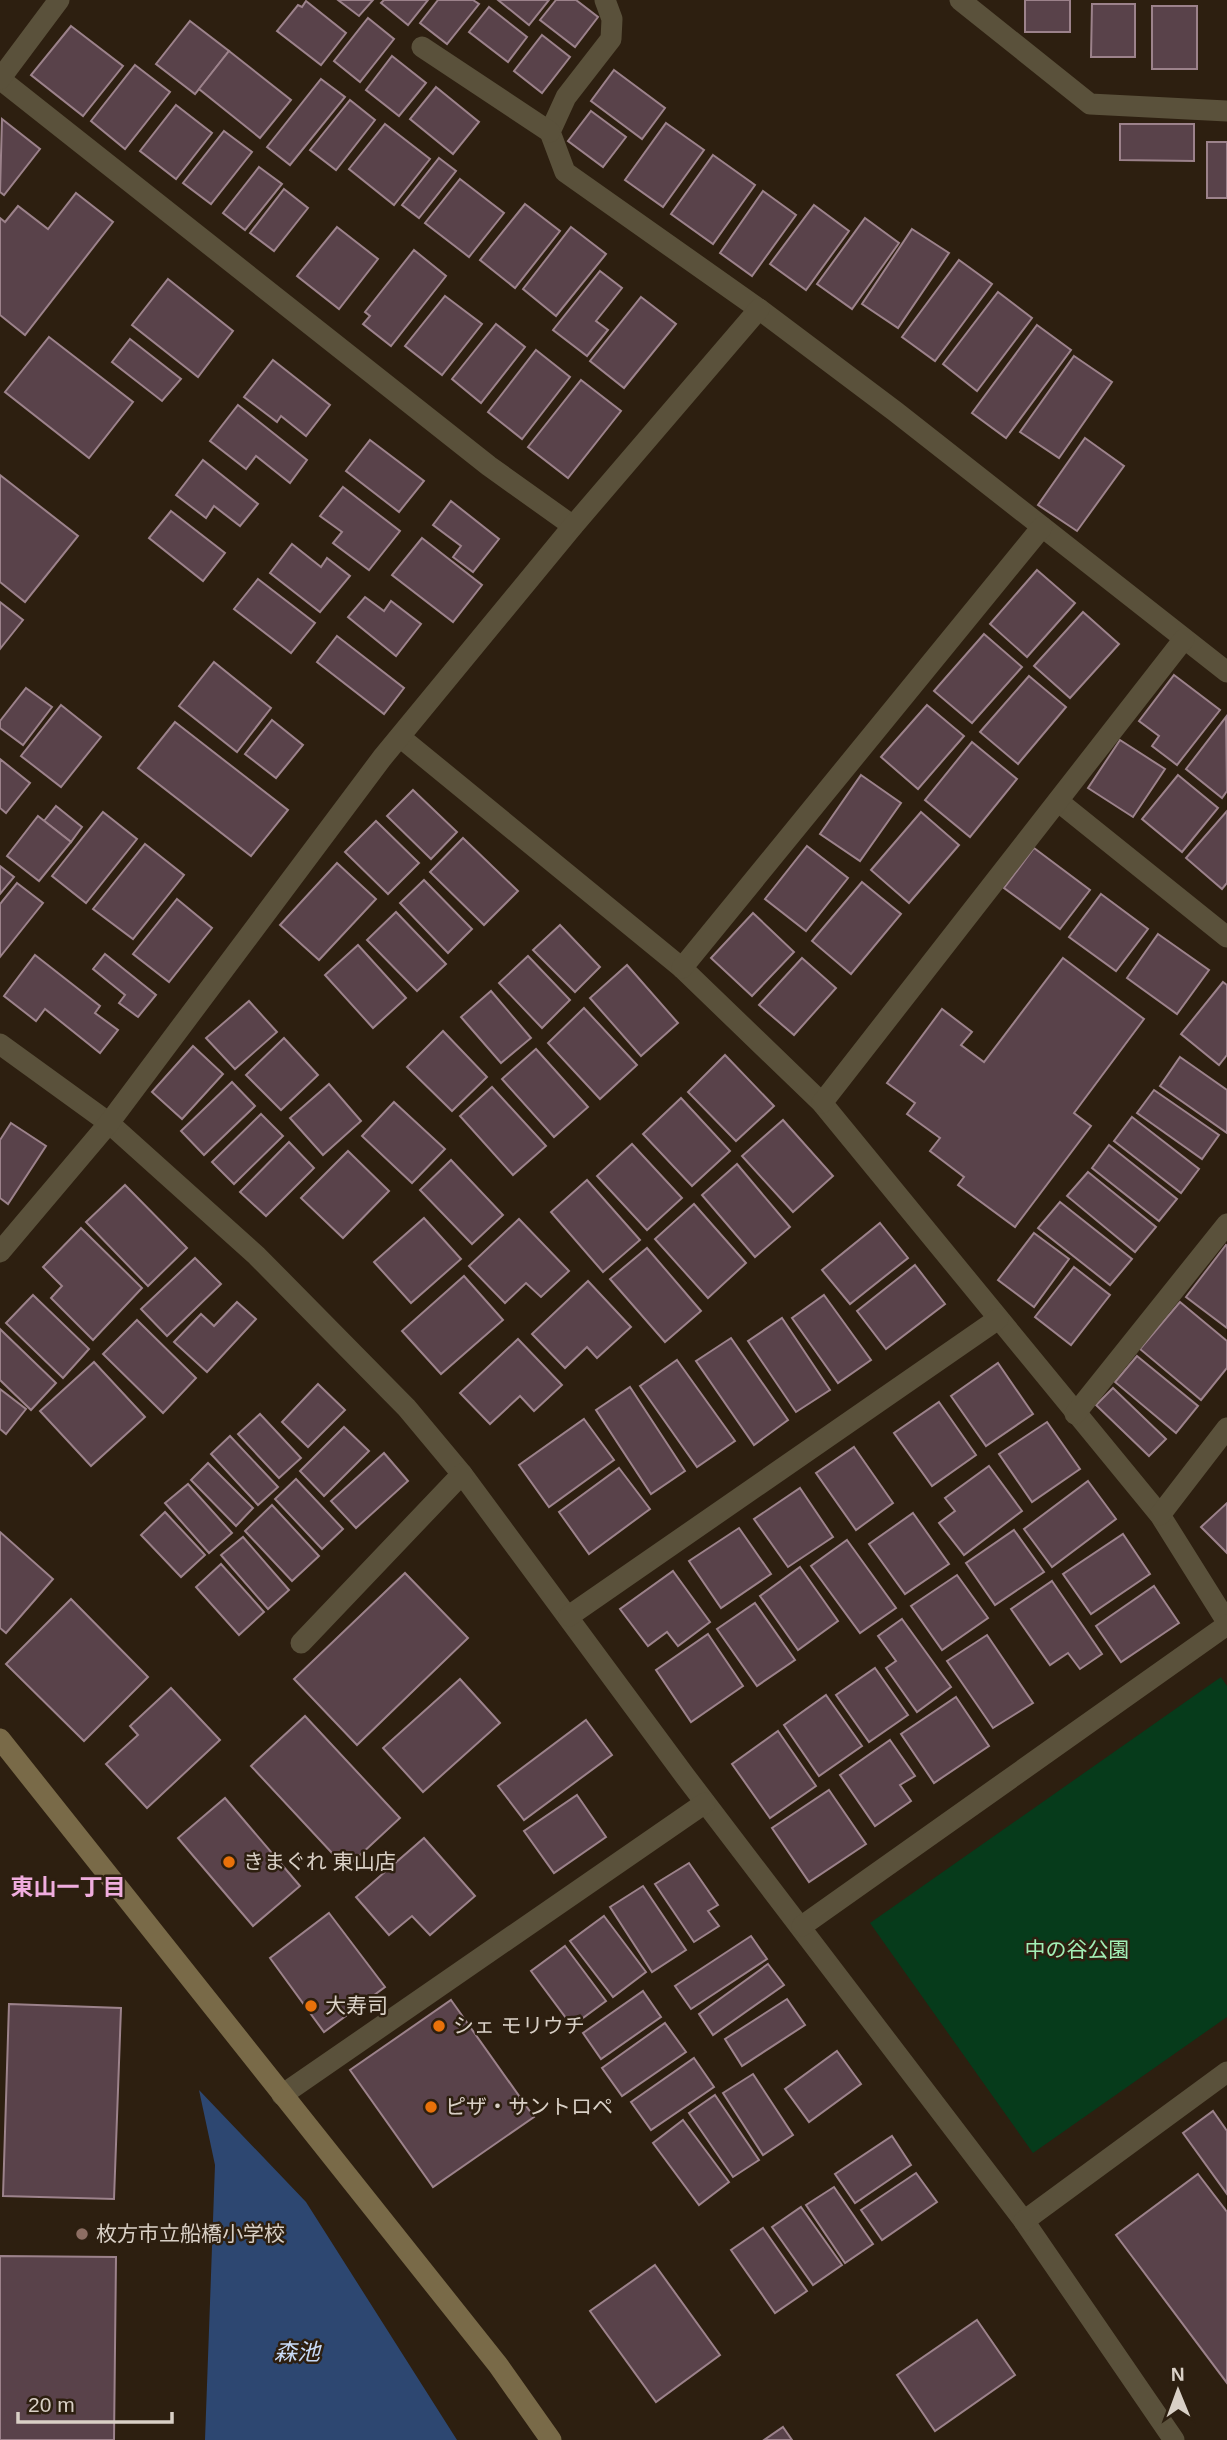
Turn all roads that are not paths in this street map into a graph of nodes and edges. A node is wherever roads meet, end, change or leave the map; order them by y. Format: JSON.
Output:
{"nodes":[{"id":1,"x":59,"y":0,"type":"edge"},
{"id":2,"x":605,"y":0,"type":"edge"},
{"id":3,"x":960,"y":0,"type":"edge"},
{"id":4,"x":422,"y":47,"type":"dead end"},
{"id":5,"x":0,"y":79,"type":"edge"},
{"id":6,"x":1227,"y":111,"type":"edge"},
{"id":7,"x":550,"y":132,"type":"junction"},
{"id":8,"x":759,"y":309,"type":"junction"},
{"id":9,"x":573,"y":526,"type":"junction"},
{"id":10,"x":1042,"y":527,"type":"junction"},
{"id":11,"x":1184,"y":639,"type":"junction"},
{"id":12,"x":1227,"y":672,"type":"edge"},
{"id":13,"x":400,"y":737,"type":"junction"},
{"id":14,"x":1059,"y":802,"type":"junction"},
{"id":15,"x":1227,"y":937,"type":"edge"},
{"id":16,"x":682,"y":968,"type":"junction"},
{"id":17,"x":0,"y":1044,"type":"edge"},
{"id":18,"x":822,"y":1103,"type":"junction"},
{"id":19,"x":109,"y":1122,"type":"junction"},
{"id":20,"x":1227,"y":1224,"type":"edge"},
{"id":21,"x":0,"y":1252,"type":"edge"},
{"id":22,"x":999,"y":1320,"type":"junction"},
{"id":23,"x":1075,"y":1414,"type":"junction"},
{"id":24,"x":1227,"y":1428,"type":"edge"},
{"id":25,"x":462,"y":1474,"type":"junction"},
{"id":26,"x":1160,"y":1515,"type":"junction"},
{"id":27,"x":569,"y":1616,"type":"junction"},
{"id":28,"x":1227,"y":1624,"type":"edge"},
{"id":29,"x":301,"y":1643,"type":"dead end"},
{"id":30,"x":0,"y":1739,"type":"edge"},
{"id":31,"x":705,"y":1802,"type":"junction"},
{"id":32,"x":802,"y":1926,"type":"junction"},
{"id":33,"x":1227,"y":2072,"type":"edge"},
{"id":34,"x":282,"y":2095,"type":"junction"},
{"id":35,"x":1024,"y":2221,"type":"junction"},
{"id":36,"x":551,"y":2440,"type":"edge"},
{"id":37,"x":1174,"y":2440,"type":"edge"}],
"edges":[{"from":1,"to":5,"type":"street"},
{"from":2,"to":7,"type":"street"},
{"from":3,"to":6,"type":"street"},
{"from":4,"to":7,"type":"street"},
{"from":5,"to":9,"type":"street"},
{"from":7,"to":8,"type":"street"},
{"from":8,"to":9,"type":"street"},
{"from":8,"to":10,"type":"street"},
{"from":9,"to":13,"type":"street"},
{"from":10,"to":11,"type":"street"},
{"from":10,"to":16,"type":"street"},
{"from":11,"to":12,"type":"street"},
{"from":11,"to":14,"type":"street"},
{"from":13,"to":16,"type":"street"},
{"from":13,"to":19,"type":"street"},
{"from":14,"to":15,"type":"street"},
{"from":14,"to":18,"type":"street"},
{"from":16,"to":18,"type":"street"},
{"from":17,"to":19,"type":"street"},
{"from":18,"to":22,"type":"street"},
{"from":19,"to":21,"type":"street"},
{"from":19,"to":25,"type":"street"},
{"from":20,"to":23,"type":"street"},
{"from":22,"to":23,"type":"street"},
{"from":22,"to":27,"type":"street"},
{"from":23,"to":26,"type":"street"},
{"from":24,"to":26,"type":"street"},
{"from":25,"to":27,"type":"street"},
{"from":25,"to":29,"type":"street"},
{"from":26,"to":28,"type":"street"},
{"from":27,"to":31,"type":"street"},
{"from":28,"to":32,"type":"street"},
{"from":30,"to":34,"type":"street"},
{"from":31,"to":32,"type":"street"},
{"from":31,"to":34,"type":"street"},
{"from":32,"to":35,"type":"street"},
{"from":33,"to":35,"type":"street"},
{"from":34,"to":36,"type":"street"},
{"from":35,"to":37,"type":"street"}]}
